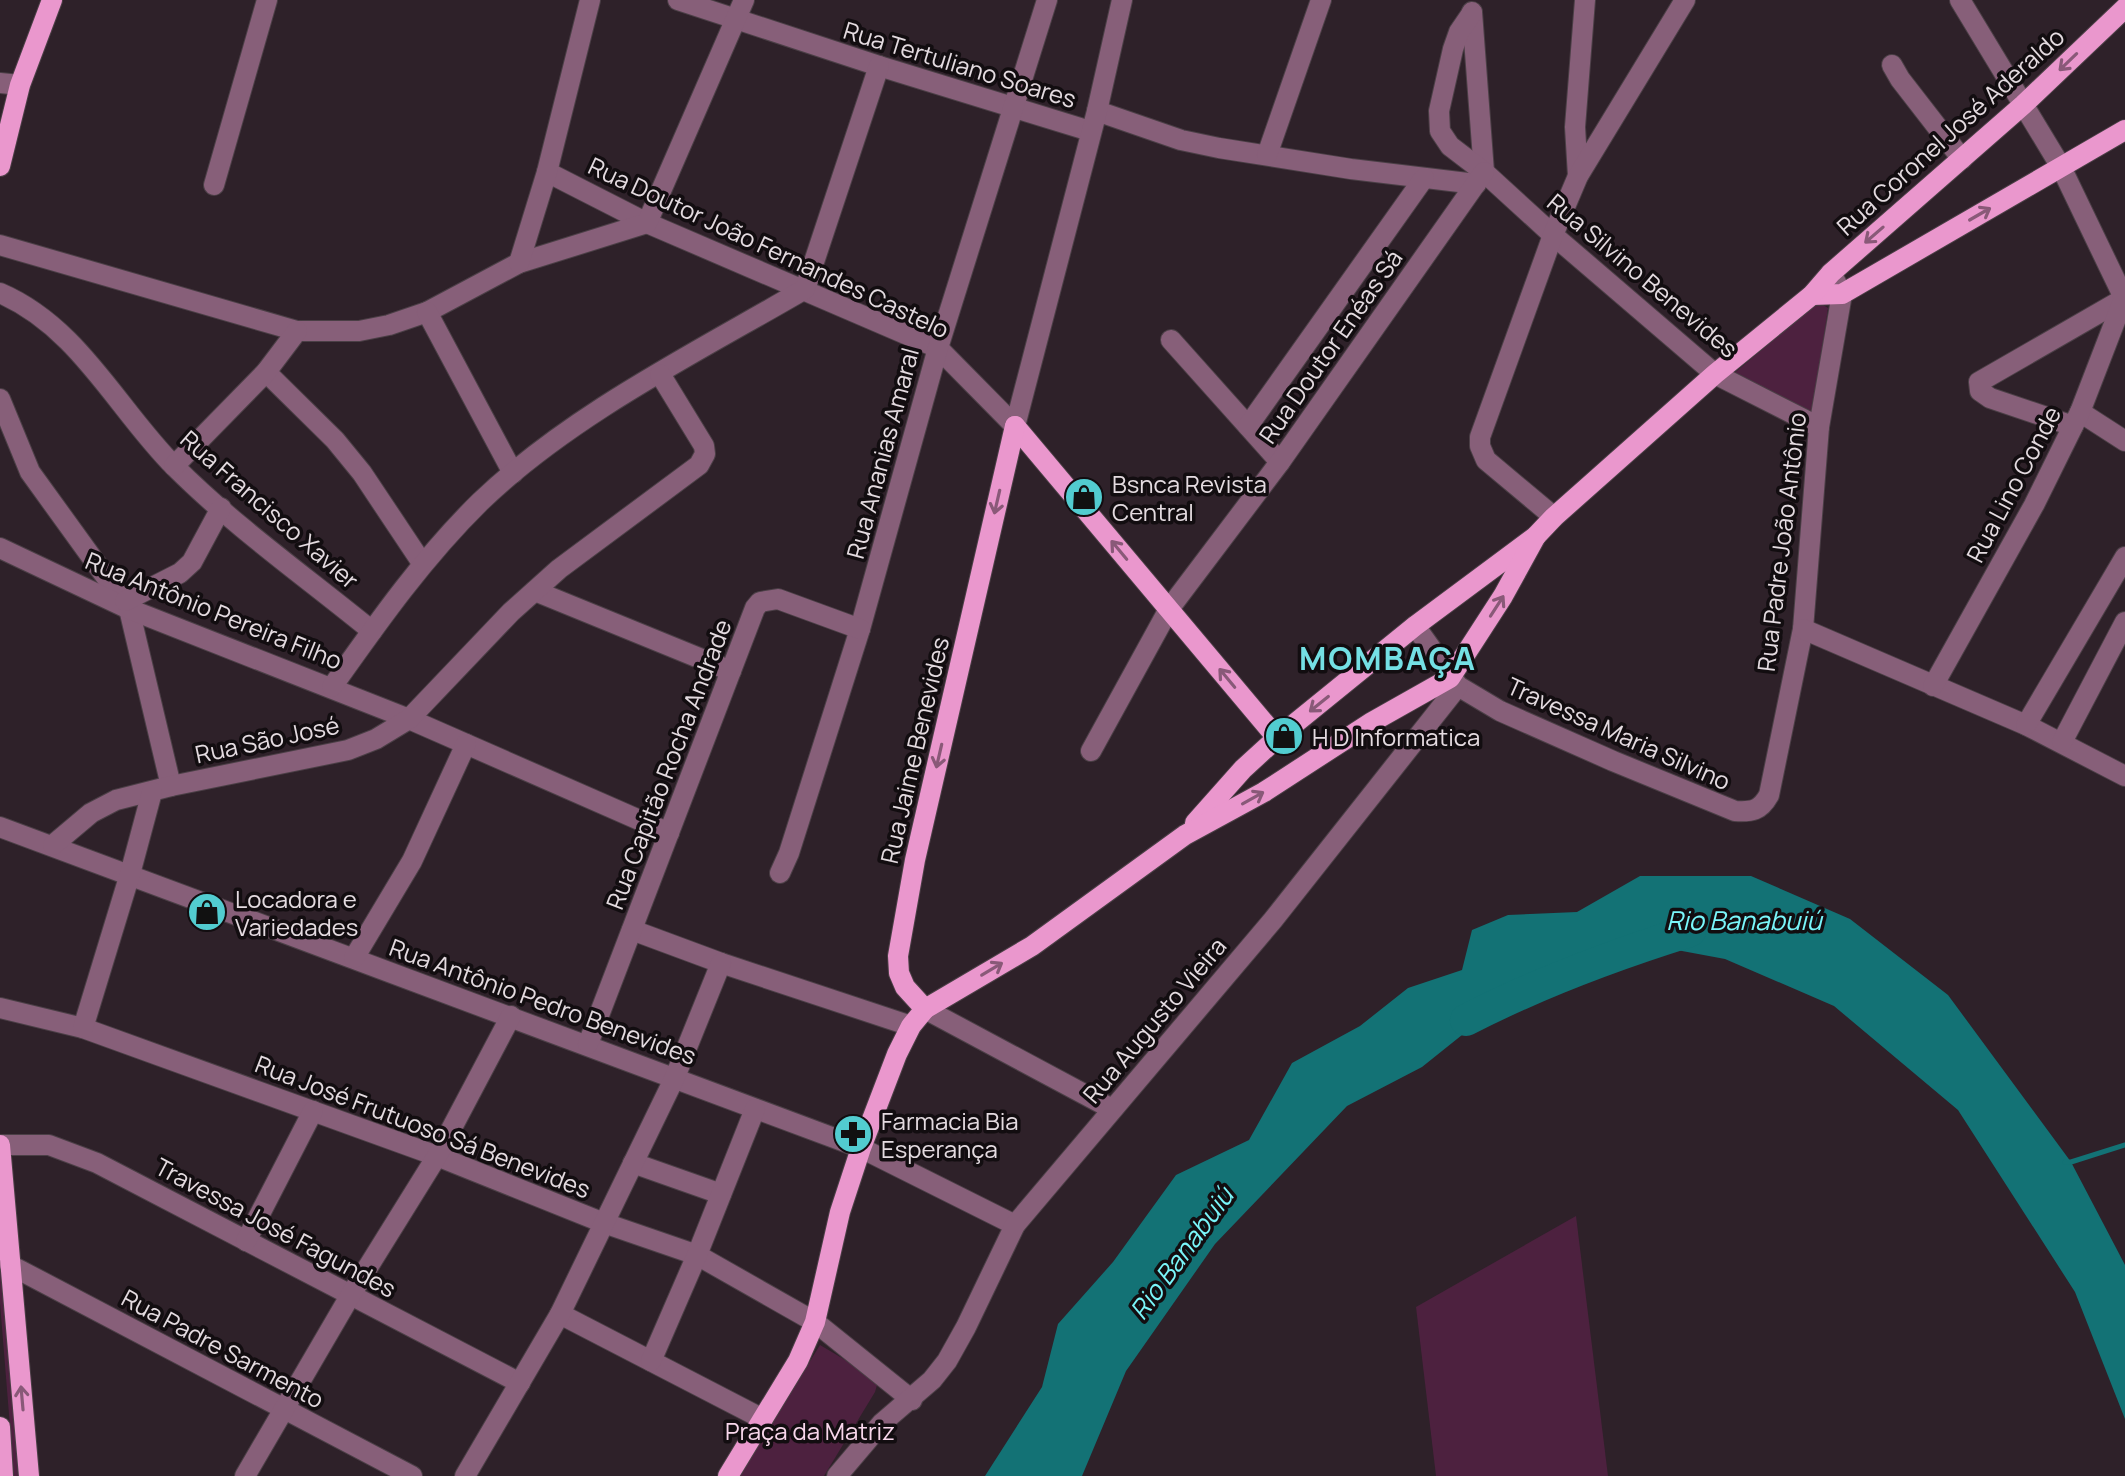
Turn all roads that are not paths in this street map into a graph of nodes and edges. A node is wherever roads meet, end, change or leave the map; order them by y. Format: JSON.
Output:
{"nodes":[{"id":1,"x":52,"y":0,"type":"edge"},
{"id":2,"x":267,"y":0,"type":"edge"},
{"id":3,"x":590,"y":0,"type":"edge"},
{"id":4,"x":678,"y":0,"type":"edge"},
{"id":5,"x":1047,"y":0,"type":"edge"},
{"id":6,"x":1122,"y":0,"type":"edge"},
{"id":7,"x":1321,"y":0,"type":"edge"},
{"id":8,"x":1585,"y":0,"type":"edge"},
{"id":9,"x":1685,"y":0,"type":"edge"},
{"id":10,"x":1958,"y":3,"type":"edge"},
{"id":11,"x":1472,"y":7,"type":"edge"},
{"id":12,"x":2125,"y":8,"type":"edge"},
{"id":13,"x":740,"y":10,"type":"edge"},
{"id":14,"x":1474,"y":44,"type":"junction"},
{"id":15,"x":1453,"y":49,"type":"junction"},
{"id":16,"x":1892,"y":65,"type":"dead end"},
{"id":17,"x":879,"y":66,"type":"junction"},
{"id":18,"x":10,"y":84,"type":"edge"},
{"id":19,"x":2023,"y":105,"type":"junction"},
{"id":20,"x":1014,"y":109,"type":"junction"},
{"id":21,"x":1097,"y":111,"type":"junction"},
{"id":22,"x":2125,"y":130,"type":"edge"},
{"id":23,"x":1090,"y":131,"type":"junction"},
{"id":24,"x":1267,"y":155,"type":"junction"},
{"id":25,"x":1962,"y":159,"type":"junction"},
{"id":26,"x":0,"y":166,"type":"edge"},
{"id":27,"x":2061,"y":167,"type":"junction"},
{"id":28,"x":547,"y":172,"type":"junction"},
{"id":29,"x":1578,"y":176,"type":"junction"},
{"id":30,"x":1424,"y":178,"type":"junction"},
{"id":31,"x":1480,"y":178,"type":"junction"},
{"id":32,"x":214,"y":185,"type":"dead end"},
{"id":33,"x":647,"y":223,"type":"junction"},
{"id":34,"x":1553,"y":235,"type":"junction"},
{"id":35,"x":0,"y":245,"type":"edge"},
{"id":36,"x":519,"y":263,"type":"junction"},
{"id":37,"x":1831,"y":273,"type":"junction"},
{"id":38,"x":805,"y":289,"type":"junction"},
{"id":39,"x":0,"y":293,"type":"edge"},
{"id":40,"x":1842,"y":294,"type":"junction"},
{"id":41,"x":1812,"y":295,"type":"junction"},
{"id":42,"x":2124,"y":298,"type":"edge"},
{"id":43,"x":427,"y":312,"type":"junction"},
{"id":44,"x":297,"y":331,"type":"junction"},
{"id":45,"x":1171,"y":340,"type":"dead end"},
{"id":46,"x":938,"y":348,"type":"junction"},
{"id":47,"x":266,"y":372,"type":"junction"},
{"id":48,"x":660,"y":374,"type":"junction"},
{"id":49,"x":1715,"y":374,"type":"junction"},
{"id":50,"x":0,"y":399,"type":"edge"},
{"id":51,"x":2076,"y":419,"type":"junction"},
{"id":52,"x":1015,"y":426,"type":"junction"},
{"id":53,"x":1248,"y":426,"type":"junction"},
{"id":54,"x":1819,"y":427,"type":"junction"},
{"id":55,"x":2125,"y":441,"type":"edge"},
{"id":56,"x":1280,"y":462,"type":"junction"},
{"id":57,"x":174,"y":466,"type":"junction"},
{"id":58,"x":513,"y":473,"type":"junction"},
{"id":59,"x":221,"y":508,"type":"junction"},
{"id":60,"x":1554,"y":517,"type":"junction"},
{"id":61,"x":1536,"y":536,"type":"junction"},
{"id":62,"x":0,"y":548,"type":"edge"},
{"id":63,"x":2125,"y":557,"type":"edge"},
{"id":64,"x":95,"y":561,"type":"junction"},
{"id":65,"x":422,"y":563,"type":"junction"},
{"id":66,"x":47,"y":568,"type":"junction"},
{"id":67,"x":535,"y":591,"type":"junction"},
{"id":68,"x":98,"y":593,"type":"junction"},
{"id":69,"x":127,"y":605,"type":"junction"},
{"id":70,"x":1169,"y":609,"type":"junction"},
{"id":71,"x":2125,"y":622,"type":"edge"},
{"id":72,"x":1415,"y":626,"type":"junction"},
{"id":73,"x":860,"y":629,"type":"junction"},
{"id":74,"x":1803,"y":629,"type":"junction"},
{"id":75,"x":372,"y":631,"type":"junction"},
{"id":76,"x":731,"y":671,"type":"junction"},
{"id":77,"x":1454,"y":682,"type":"junction"},
{"id":78,"x":1933,"y":686,"type":"junction"},
{"id":79,"x":332,"y":687,"type":"junction"},
{"id":80,"x":409,"y":719,"type":"junction"},
{"id":81,"x":2026,"y":725,"type":"junction"},
{"id":82,"x":1277,"y":738,"type":"junction"},
{"id":83,"x":2062,"y":742,"type":"junction"},
{"id":84,"x":466,"y":744,"type":"junction"},
{"id":85,"x":1091,"y":751,"type":"dead end"},
{"id":86,"x":2125,"y":776,"type":"edge"},
{"id":87,"x":161,"y":789,"type":"junction"},
{"id":88,"x":1769,"y":795,"type":"joint"},
{"id":89,"x":0,"y":827,"type":"edge"},
{"id":90,"x":669,"y":833,"type":"junction"},
{"id":91,"x":1185,"y":835,"type":"junction"},
{"id":92,"x":53,"y":845,"type":"junction"},
{"id":93,"x":780,"y":873,"type":"dead end"},
{"id":94,"x":130,"y":874,"type":"junction"},
{"id":95,"x":632,"y":930,"type":"junction"},
{"id":96,"x":354,"y":958,"type":"junction"},
{"id":97,"x":721,"y":963,"type":"junction"},
{"id":98,"x":0,"y":1008,"type":"edge"},
{"id":99,"x":925,"y":1009,"type":"junction"},
{"id":100,"x":511,"y":1016,"type":"junction"},
{"id":101,"x":911,"y":1026,"type":"junction"},
{"id":102,"x":83,"y":1028,"type":"junction"},
{"id":103,"x":588,"y":1044,"type":"junction"},
{"id":104,"x":675,"y":1077,"type":"junction"},
{"id":105,"x":755,"y":1109,"type":"junction"},
{"id":106,"x":1112,"y":1109,"type":"junction"},
{"id":107,"x":313,"y":1111,"type":"junction"},
{"id":108,"x":0,"y":1145,"type":"edge"},
{"id":109,"x":861,"y":1148,"type":"junction"},
{"id":110,"x":437,"y":1156,"type":"junction"},
{"id":111,"x":633,"y":1163,"type":"junction"},
{"id":112,"x":721,"y":1194,"type":"junction"},
{"id":113,"x":604,"y":1223,"type":"junction"},
{"id":114,"x":4,"y":1225,"type":"edge"},
{"id":115,"x":1015,"y":1225,"type":"junction"},
{"id":116,"x":246,"y":1241,"type":"junction"},
{"id":117,"x":697,"y":1255,"type":"junction"},
{"id":118,"x":10,"y":1265,"type":"junction"},
{"id":119,"x":350,"y":1296,"type":"junction"},
{"id":120,"x":560,"y":1314,"type":"junction"},
{"id":121,"x":815,"y":1322,"type":"junction"},
{"id":122,"x":651,"y":1361,"type":"junction"},
{"id":123,"x":520,"y":1383,"type":"junction"},
{"id":124,"x":912,"y":1400,"type":"junction"},
{"id":125,"x":283,"y":1410,"type":"junction"},
{"id":126,"x":763,"y":1419,"type":"junction"},
{"id":127,"x":0,"y":1427,"type":"edge"},
{"id":128,"x":3,"y":1476,"type":"edge"},
{"id":129,"x":29,"y":1476,"type":"edge"},
{"id":130,"x":245,"y":1476,"type":"edge"},
{"id":131,"x":412,"y":1476,"type":"edge"},
{"id":132,"x":465,"y":1476,"type":"edge"},
{"id":133,"x":728,"y":1476,"type":"edge"},
{"id":134,"x":837,"y":1476,"type":"edge"}],
"edges":[{"from":1,"to":18,"type":"main road"},
{"from":2,"to":32,"type":"street"},
{"from":3,"to":28,"type":"street"},
{"from":4,"to":13,"type":"street","name":"Rua Tertuliano Soares"},
{"from":5,"to":20,"type":"street","name":"Rua Ananias Amaral"},
{"from":6,"to":21,"type":"street","name":"Rua Jaime Benevides"},
{"from":7,"to":24,"type":"street"},
{"from":8,"to":29,"type":"street"},
{"from":9,"to":29,"type":"street"},
{"from":10,"to":19,"type":"street"},
{"from":11,"to":14,"type":"street"},
{"from":11,"to":15,"type":"street"},
{"from":12,"to":19,"type":"main road","name":"Rua Coronel José Aderaldo","one_way":true},
{"from":13,"to":17,"type":"street","name":"Rua Tertuliano Soares"},
{"from":13,"to":33,"type":"street"},
{"from":14,"to":15,"type":"street"},
{"from":14,"to":31,"type":"street"},
{"from":15,"to":31,"type":"street","name":"Rua Silvino Benevides"},
{"from":16,"to":25,"type":"street"},
{"from":17,"to":20,"type":"street","name":"Rua Tertuliano Soares"},
{"from":17,"to":38,"type":"street"},
{"from":18,"to":26,"type":"main road"},
{"from":19,"to":25,"type":"main road","name":"Rua Coronel José Aderaldo"},
{"from":19,"to":27,"type":"street"},
{"from":20,"to":23,"type":"street","name":"Rua Tertuliano Soares"},
{"from":20,"to":46,"type":"street","name":"Rua Ananias Amaral"},
{"from":21,"to":23,"type":"street","name":"Rua Jaime Benevides"},
{"from":21,"to":24,"type":"street"},
{"from":22,"to":27,"type":"main road"},
{"from":23,"to":52,"type":"street","name":"Rua Jaime Benevides"},
{"from":24,"to":30,"type":"street"},
{"from":25,"to":37,"type":"main road","name":"Rua Coronel José Aderaldo","one_way":true},
{"from":40,"to":27,"type":"main road","one_way":true},
{"from":27,"to":42,"type":"street"},
{"from":28,"to":33,"type":"street","name":"Rua Doutor João Fernandes Castelo"},
{"from":28,"to":36,"type":"street"},
{"from":29,"to":34,"type":"street"},
{"from":30,"to":31,"type":"street"},
{"from":30,"to":53,"type":"street","name":"Rua Doutor Enéas Sá"},
{"from":31,"to":34,"type":"street","name":"Rua Silvino Benevides"},
{"from":31,"to":56,"type":"street","name":"Rua Doutor Enéas Sá"},
{"from":33,"to":36,"type":"street"},
{"from":33,"to":38,"type":"street","name":"Rua Doutor João Fernandes Castelo"},
{"from":34,"to":49,"type":"street","name":"Rua Silvino Benevides"},
{"from":34,"to":60,"type":"street"},
{"from":35,"to":44,"type":"street"},
{"from":36,"to":43,"type":"street"},
{"from":37,"to":40,"type":"street"},
{"from":37,"to":41,"type":"main road","name":"Rua Coronel José Aderaldo"},
{"from":38,"to":46,"type":"street","name":"Rua Doutor João Fernandes Castelo"},
{"from":38,"to":48,"type":"street"},
{"from":39,"to":57,"type":"street","name":"Rua Francisco Xavier"},
{"from":40,"to":41,"type":"main road"},
{"from":40,"to":54,"type":"street","name":"Rua Padre João Antônio"},
{"from":41,"to":49,"type":"main road","name":"Rua Coronel José Aderaldo"},
{"from":42,"to":51,"type":"street","name":"Rua Lino Conde"},
{"from":42,"to":51,"type":"street"},
{"from":43,"to":44,"type":"street"},
{"from":43,"to":58,"type":"street"},
{"from":44,"to":47,"type":"street"},
{"from":45,"to":53,"type":"street"},
{"from":46,"to":52,"type":"street","name":"Rua Doutor João Fernandes Castelo"},
{"from":46,"to":73,"type":"street","name":"Rua Ananias Amaral"},
{"from":47,"to":57,"type":"street"},
{"from":47,"to":65,"type":"street"},
{"from":48,"to":58,"type":"street"},
{"from":48,"to":67,"type":"street","name":"Rua São José"},
{"from":49,"to":54,"type":"street","name":"Rua Silvino Benevides"},
{"from":49,"to":60,"type":"main road","name":"Rua Coronel José Aderaldo"},
{"from":50,"to":64,"type":"street"},
{"from":51,"to":55,"type":"street"},
{"from":51,"to":78,"type":"street","name":"Rua Lino Conde"},
{"from":70,"to":52,"type":"main road","name":"Rua Doutor João Fernandes Castelo","one_way":true},
{"from":52,"to":99,"type":"main road","name":"Rua Jaime Benevides","one_way":true},
{"from":53,"to":56,"type":"street"},
{"from":54,"to":74,"type":"street","name":"Rua Padre João Antônio"},
{"from":56,"to":70,"type":"street","name":"Rua Doutor Enéas Sá"},
{"from":57,"to":59,"type":"street","name":"Rua Francisco Xavier"},
{"from":58,"to":65,"type":"street"},
{"from":59,"to":69,"type":"street"},
{"from":59,"to":75,"type":"street","name":"Rua Francisco Xavier"},
{"from":60,"to":61,"type":"main road","name":"Rua Coronel José Aderaldo"},
{"from":61,"to":72,"type":"main road","name":"Rua Coronel José Aderaldo"},
{"from":77,"to":61,"type":"main road","name":"Rua Coronel José Aderaldo","one_way":true},
{"from":62,"to":66,"type":"street","name":"Rua Antônio Pereira Filho"},
{"from":63,"to":81,"type":"street"},
{"from":64,"to":66,"type":"street"},
{"from":64,"to":68,"type":"street"},
{"from":64,"to":69,"type":"street"},
{"from":65,"to":75,"type":"street"},
{"from":66,"to":68,"type":"street","name":"Rua Antônio Pereira Filho"},
{"from":67,"to":76,"type":"street"},
{"from":67,"to":80,"type":"street","name":"Rua São José"},
{"from":68,"to":69,"type":"street","name":"Rua Antônio Pereira Filho"},
{"from":69,"to":79,"type":"street","name":"Rua Antônio Pereira Filho"},
{"from":69,"to":87,"type":"street"},
{"from":82,"to":70,"type":"main road","name":"Rua Doutor João Fernandes Castelo","one_way":true},
{"from":70,"to":85,"type":"street","name":"Rua Doutor Enéas Sá"},
{"from":71,"to":83,"type":"street"},
{"from":72,"to":77,"type":"street"},
{"from":72,"to":82,"type":"main road","name":"Rua Coronel José Aderaldo","one_way":true},
{"from":73,"to":76,"type":"street","name":"Rua Capitão Rocha Andrade"},
{"from":73,"to":93,"type":"street","name":"Rua Ananias Amaral"},
{"from":74,"to":78,"type":"street"},
{"from":74,"to":88,"type":"street","name":"Rua Padre João Antônio"},
{"from":75,"to":79,"type":"street"},
{"from":76,"to":90,"type":"street","name":"Rua Capitão Rocha Andrade"},
{"from":77,"to":88,"type":"street","name":"Travessa Maria Silvino"},
{"from":91,"to":77,"type":"main road","name":"Rua Coronel José Aderaldo","one_way":true},
{"from":77,"to":106,"type":"street","name":"Rua Augusto Vieira"},
{"from":78,"to":81,"type":"street"},
{"from":79,"to":80,"type":"street","name":"Rua Antônio Pereira Filho"},
{"from":80,"to":84,"type":"street"},
{"from":80,"to":87,"type":"street","name":"Rua São José"},
{"from":81,"to":83,"type":"street"},
{"from":82,"to":91,"type":"main road","name":"Rua Coronel José Aderaldo"},
{"from":83,"to":86,"type":"street"},
{"from":84,"to":90,"type":"street"},
{"from":84,"to":96,"type":"street"},
{"from":87,"to":92,"type":"street","name":"Rua São José"},
{"from":87,"to":94,"type":"street"},
{"from":89,"to":92,"type":"street","name":"Rua Antônio Pedro Benevides"},
{"from":90,"to":95,"type":"street","name":"Rua Capitão Rocha Andrade"},
{"from":99,"to":91,"type":"main road","name":"Rua Coronel José Aderaldo","one_way":true},
{"from":92,"to":94,"type":"street","name":"Rua Antônio Pedro Benevides"},
{"from":94,"to":96,"type":"street","name":"Rua Antônio Pedro Benevides"},
{"from":94,"to":102,"type":"street"},
{"from":95,"to":97,"type":"street"},
{"from":95,"to":103,"type":"street","name":"Rua Capitão Rocha Andrade"},
{"from":96,"to":100,"type":"street","name":"Rua Antônio Pedro Benevides"},
{"from":97,"to":101,"type":"street"},
{"from":97,"to":104,"type":"street"},
{"from":98,"to":102,"type":"street","name":"Rua José Frutuoso Sá Benevides"},
{"from":99,"to":101,"type":"main road"},
{"from":99,"to":106,"type":"street"},
{"from":100,"to":103,"type":"street","name":"Rua Antônio Pedro Benevides"},
{"from":100,"to":110,"type":"street"},
{"from":101,"to":109,"type":"main road"},
{"from":102,"to":107,"type":"street","name":"Rua José Frutuoso Sá Benevides"},
{"from":103,"to":104,"type":"street","name":"Rua Antônio Pedro Benevides"},
{"from":104,"to":105,"type":"street","name":"Rua Antônio Pedro Benevides"},
{"from":104,"to":111,"type":"street"},
{"from":105,"to":109,"type":"street","name":"Rua Antônio Pedro Benevides"},
{"from":105,"to":112,"type":"street"},
{"from":106,"to":115,"type":"street","name":"Rua Augusto Vieira"},
{"from":107,"to":110,"type":"street","name":"Rua José Frutuoso Sá Benevides"},
{"from":107,"to":116,"type":"street"},
{"from":108,"to":114,"type":"main road"},
{"from":108,"to":116,"type":"street","name":"Travessa José Fagundes"},
{"from":109,"to":115,"type":"street","name":"Rua Antônio Pedro Benevides"},
{"from":109,"to":121,"type":"main road"},
{"from":110,"to":113,"type":"street","name":"Rua José Frutuoso Sá Benevides"},
{"from":110,"to":119,"type":"street"},
{"from":111,"to":112,"type":"street"},
{"from":111,"to":113,"type":"street"},
{"from":112,"to":117,"type":"street"},
{"from":113,"to":117,"type":"street","name":"Rua José Frutuoso Sá Benevides"},
{"from":113,"to":120,"type":"street"},
{"from":114,"to":118,"type":"main road"},
{"from":115,"to":124,"type":"street","name":"Rua Augusto Vieira"},
{"from":116,"to":119,"type":"street","name":"Travessa José Fagundes"},
{"from":117,"to":121,"type":"street","name":"Rua José Frutuoso Sá Benevides"},
{"from":117,"to":122,"type":"street"},
{"from":118,"to":125,"type":"street","name":"Rua Padre Sarmento"},
{"from":129,"to":118,"type":"main road","one_way":true},
{"from":119,"to":123,"type":"street","name":"Travessa José Fagundes"},
{"from":119,"to":125,"type":"street"},
{"from":120,"to":122,"type":"street"},
{"from":120,"to":123,"type":"street"},
{"from":121,"to":124,"type":"street","name":"Rua José Frutuoso Sá Benevides"},
{"from":121,"to":126,"type":"main road"},
{"from":122,"to":126,"type":"street"},
{"from":123,"to":132,"type":"street"},
{"from":124,"to":134,"type":"street","name":"Rua Augusto Vieira"},
{"from":125,"to":130,"type":"street"},
{"from":125,"to":131,"type":"street","name":"Rua Padre Sarmento"},
{"from":126,"to":133,"type":"main road"},
{"from":127,"to":128,"type":"main road"}]}
